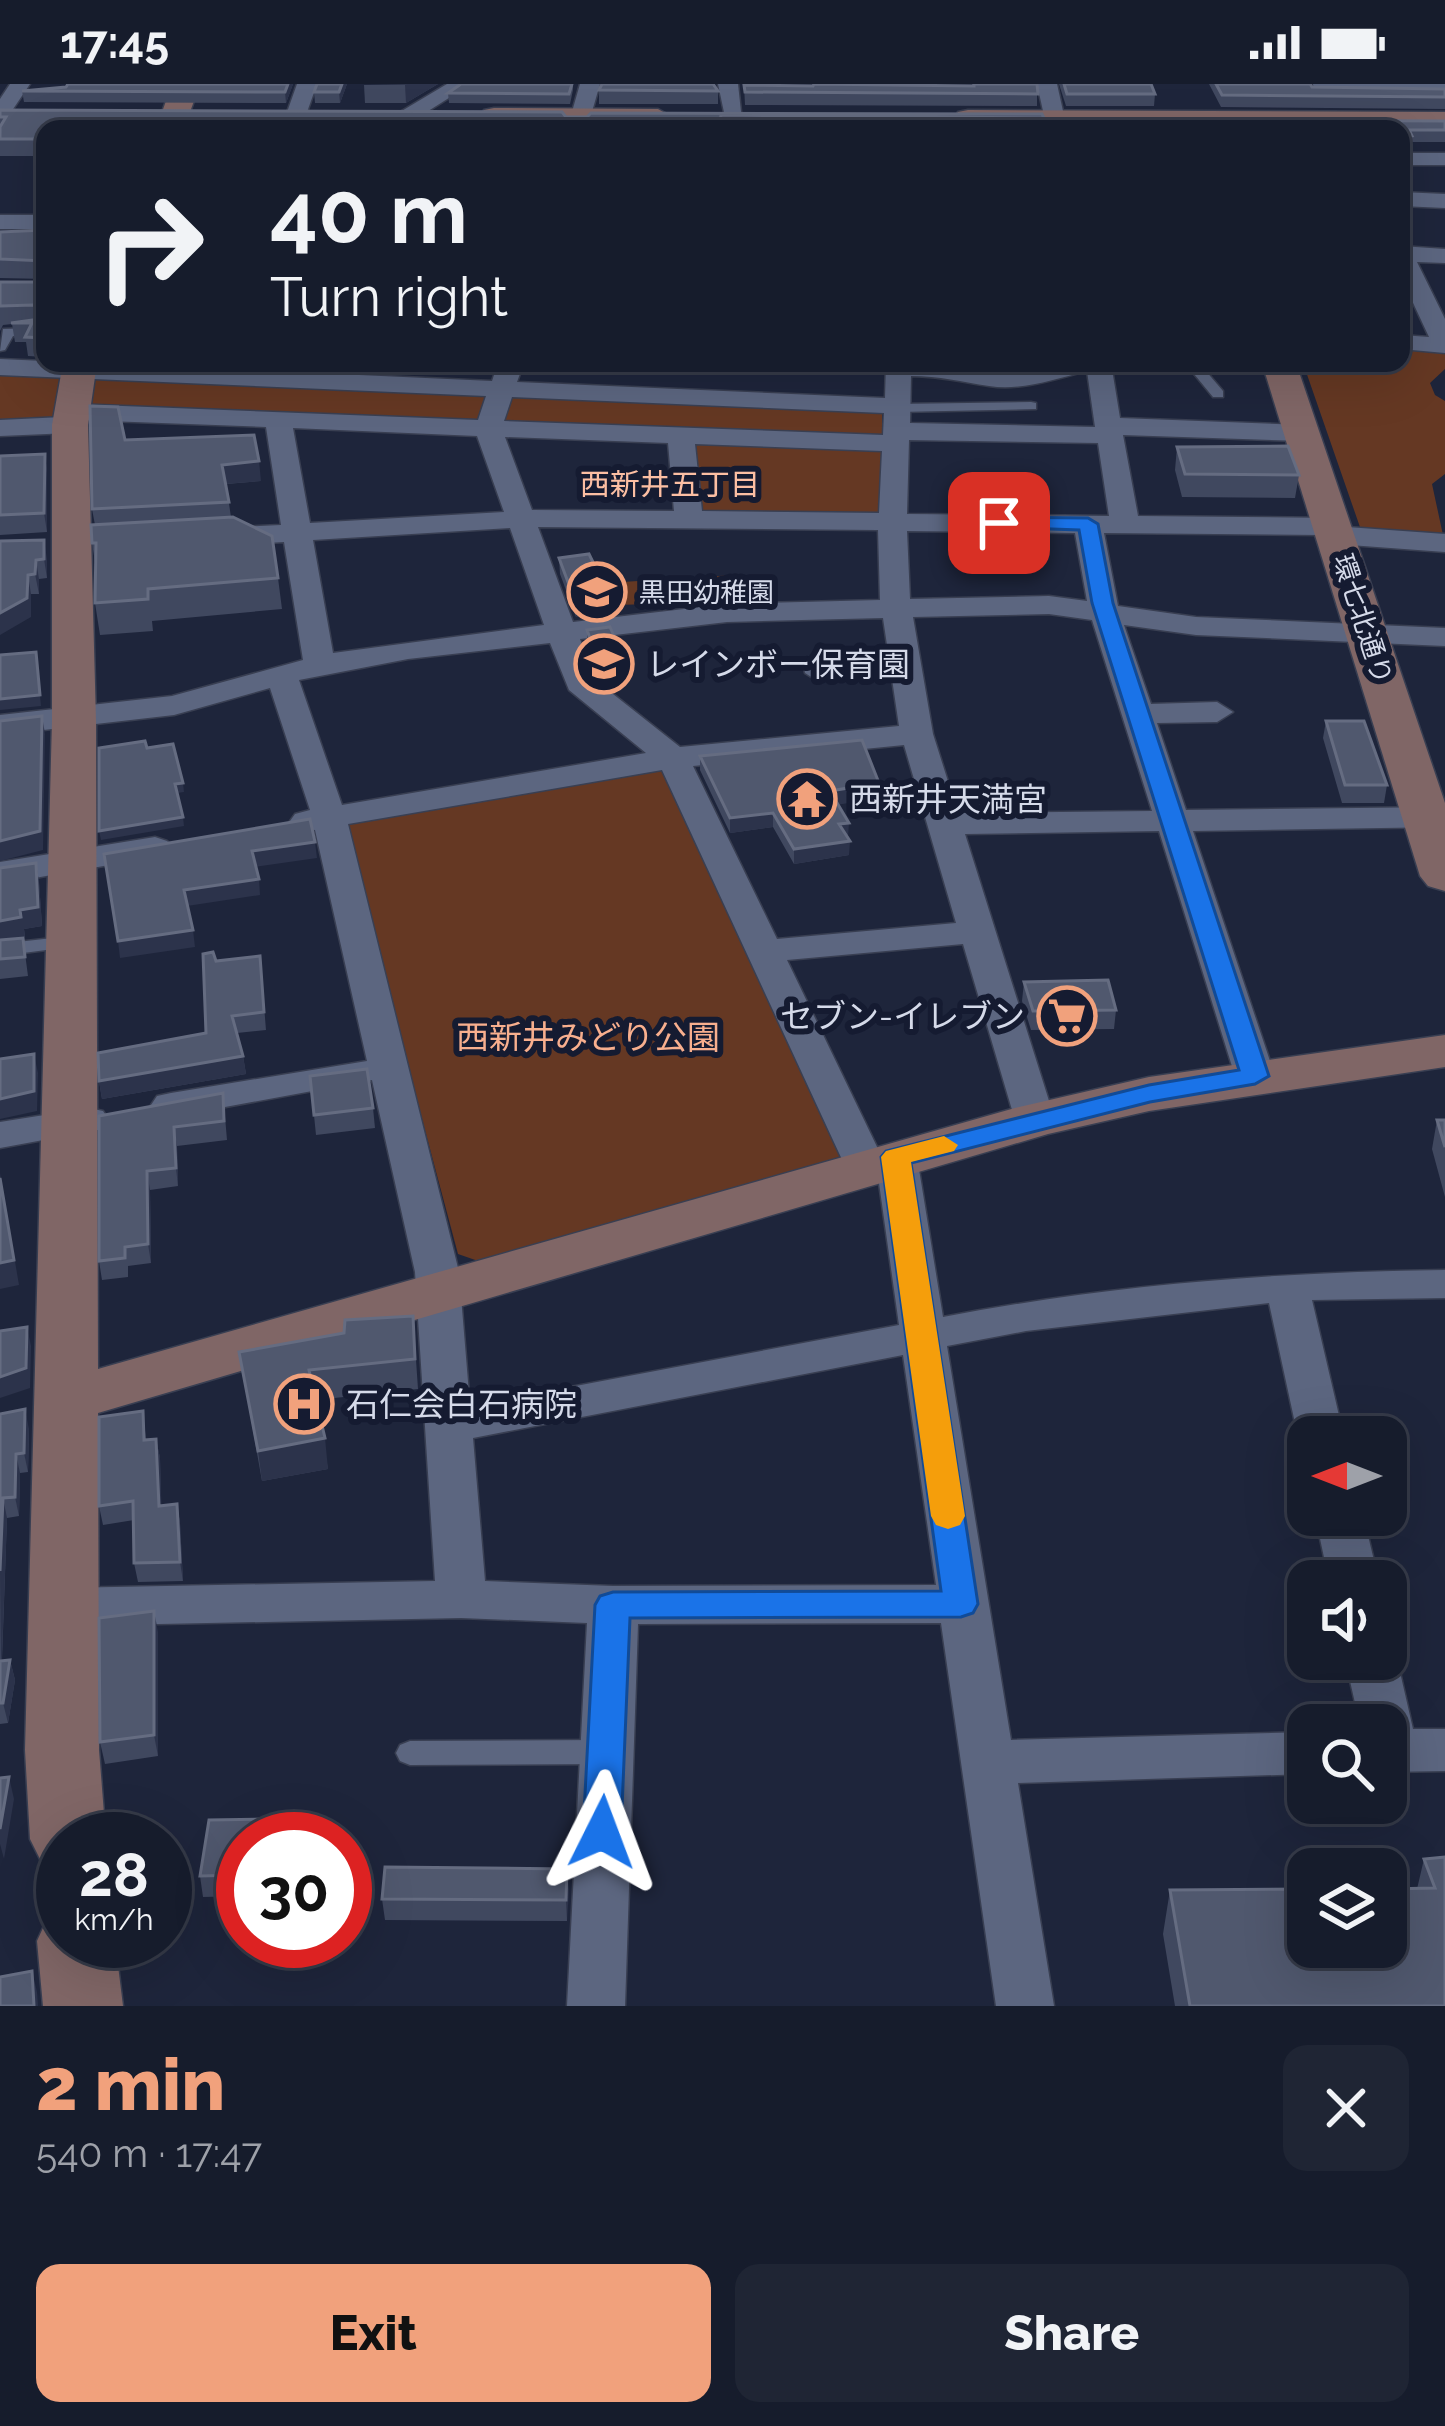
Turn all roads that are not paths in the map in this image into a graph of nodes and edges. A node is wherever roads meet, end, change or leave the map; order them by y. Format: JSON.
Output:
{"nodes":[{"id":1,"x":20,"y":84,"type":"edge"},
{"id":2,"x":186,"y":84,"type":"edge"},
{"id":3,"x":307,"y":84,"type":"edge"},
{"id":4,"x":461,"y":84,"type":"edge"},
{"id":5,"x":590,"y":84,"type":"edge"},
{"id":6,"x":728,"y":84,"type":"edge"},
{"id":7,"x":1047,"y":84,"type":"edge"},
{"id":8,"x":1189,"y":84,"type":"edge"},
{"id":9,"x":1320,"y":86,"type":"edge"},
{"id":10,"x":1445,"y":87,"type":"edge"},
{"id":11,"x":0,"y":114,"type":"edge"},
{"id":12,"x":41,"y":114,"type":"edge"},
{"id":13,"x":134,"y":115,"type":"edge"},
{"id":14,"x":215,"y":115,"type":"edge"},
{"id":15,"x":296,"y":115,"type":"edge"},
{"id":16,"x":396,"y":116,"type":"joint"},
{"id":17,"x":941,"y":118,"type":"edge"},
{"id":18,"x":730,"y":119,"type":"edge"},
{"id":19,"x":161,"y":120,"type":"edge"},
{"id":20,"x":173,"y":120,"type":"edge"},
{"id":21,"x":184,"y":120,"type":"edge"},
{"id":22,"x":501,"y":120,"type":"edge"},
{"id":23,"x":580,"y":120,"type":"edge"},
{"id":24,"x":692,"y":120,"type":"edge"},
{"id":25,"x":979,"y":120,"type":"edge"},
{"id":26,"x":1055,"y":120,"type":"edge"},
{"id":27,"x":1202,"y":120,"type":"edge"},
{"id":28,"x":1340,"y":120,"type":"edge"},
{"id":29,"x":1445,"y":120,"type":"edge"},
{"id":30,"x":1410,"y":121,"type":"edge"},
{"id":31,"x":1410,"y":159,"type":"edge"},
{"id":32,"x":1445,"y":159,"type":"edge"},
{"id":33,"x":1410,"y":200,"type":"edge"},
{"id":34,"x":1445,"y":201,"type":"edge"},
{"id":35,"x":0,"y":222,"type":"edge"},
{"id":36,"x":36,"y":222,"type":"edge"},
{"id":37,"x":1410,"y":255,"type":"edge"},
{"id":38,"x":1445,"y":256,"type":"edge"},
{"id":39,"x":1410,"y":273,"type":"edge"},
{"id":40,"x":34,"y":332,"type":"edge"},
{"id":41,"x":1444,"y":341,"type":"edge"},
{"id":42,"x":1410,"y":342,"type":"edge"},
{"id":43,"x":0,"y":347,"type":"edge"},
{"id":44,"x":0,"y":367,"type":"edge"},
{"id":45,"x":309,"y":372,"type":"edge"},
{"id":46,"x":706,"y":372,"type":"edge"},
{"id":47,"x":895,"y":372,"type":"edge"},
{"id":48,"x":964,"y":372,"type":"edge"},
{"id":49,"x":1025,"y":372,"type":"edge"},
{"id":50,"x":1099,"y":372,"type":"edge"},
{"id":51,"x":1200,"y":372,"type":"edge"},
{"id":52,"x":1282,"y":372,"type":"edge"},
{"id":53,"x":508,"y":376,"type":"edge"},
{"id":54,"x":75,"y":392,"type":"edge"},
{"id":55,"x":1218,"y":394,"type":"dead end"},
{"id":56,"x":703,"y":398,"type":"junction"},
{"id":57,"x":1031,"y":406,"type":"dead end"},
{"id":58,"x":278,"y":419,"type":"junction"},
{"id":59,"x":899,"y":422,"type":"junction"},
{"id":60,"x":0,"y":428,"type":"edge"},
{"id":61,"x":488,"y":428,"type":"junction"},
{"id":62,"x":1109,"y":431,"type":"junction"},
{"id":63,"x":1303,"y":434,"type":"junction"},
{"id":64,"x":681,"y":437,"type":"junction"},
{"id":65,"x":896,"y":511,"type":"junction"},
{"id":66,"x":1124,"y":513,"type":"junction"},
{"id":67,"x":518,"y":519,"type":"junction"},
{"id":68,"x":689,"y":519,"type":"junction"},
{"id":69,"x":1332,"y":522,"type":"junction"},
{"id":70,"x":1088,"y":524,"type":"junction"},
{"id":71,"x":295,"y":532,"type":"junction"},
{"id":72,"x":192,"y":538,"type":"edge"},
{"id":73,"x":1445,"y":543,"type":"edge"},
{"id":74,"x":894,"y":605,"type":"junction"},
{"id":75,"x":1106,"y":614,"type":"junction"},
{"id":76,"x":560,"y":631,"type":"junction"},
{"id":77,"x":1368,"y":636,"type":"junction"},
{"id":78,"x":1445,"y":637,"type":"edge"},
{"id":79,"x":904,"y":660,"type":"junction"},
{"id":80,"x":301,"y":670,"type":"junction"},
{"id":81,"x":813,"y":673,"type":"dead end"},
{"id":82,"x":1217,"y":712,"type":"dead end"},
{"id":83,"x":73,"y":713,"type":"junction"},
{"id":84,"x":1138,"y":714,"type":"junction"},
{"id":85,"x":0,"y":725,"type":"edge"},
{"id":86,"x":917,"y":734,"type":"junction"},
{"id":87,"x":673,"y":758,"type":"junction"},
{"id":88,"x":329,"y":817,"type":"junction"},
{"id":89,"x":1436,"y":817,"type":"edge"},
{"id":90,"x":1170,"y":819,"type":"junction"},
{"id":91,"x":944,"y":824,"type":"junction"},
{"id":92,"x":285,"y":825,"type":"edge"},
{"id":93,"x":191,"y":842,"type":"edge"},
{"id":94,"x":72,"y":862,"type":"junction"},
{"id":95,"x":0,"y":873,"type":"edge"},
{"id":96,"x":1445,"y":876,"type":"edge"},
{"id":97,"x":974,"y":932,"type":"junction"},
{"id":98,"x":70,"y":942,"type":"junction"},
{"id":99,"x":0,"y":950,"type":"edge"},
{"id":100,"x":762,"y":951,"type":"junction"},
{"id":101,"x":1445,"y":1051,"type":"edge"},
{"id":102,"x":385,"y":1066,"type":"junction"},
{"id":103,"x":1255,"y":1076,"type":"junction"},
{"id":104,"x":112,"y":1116,"type":"junction"},
{"id":105,"x":1036,"y":1120,"type":"junction"},
{"id":106,"x":0,"y":1135,"type":"edge"},
{"id":107,"x":881,"y":1162,"type":"junction"},
{"id":108,"x":1445,"y":1284,"type":"edge"},
{"id":109,"x":1287,"y":1286,"type":"junction"},
{"id":110,"x":439,"y":1291,"type":"junction"},
{"id":111,"x":922,"y":1334,"type":"junction"},
{"id":112,"x":42,"y":1406,"type":"junction"},
{"id":113,"x":1316,"y":1416,"type":"edge"},
{"id":114,"x":446,"y":1427,"type":"junction"},
{"id":115,"x":461,"y":1599,"type":"junction"},
{"id":116,"x":961,"y":1604,"type":"junction"},
{"id":117,"x":613,"y":1605,"type":"junction"},
{"id":118,"x":62,"y":1607,"type":"junction"},
{"id":119,"x":1445,"y":1750,"type":"edge"},
{"id":120,"x":1407,"y":1751,"type":"edge"},
{"id":121,"x":605,"y":1752,"type":"junction"},
{"id":122,"x":410,"y":1753,"type":"dead end"},
{"id":123,"x":1287,"y":1755,"type":"edge"},
{"id":124,"x":987,"y":1762,"type":"junction"},
{"id":125,"x":66,"y":1812,"type":"edge"},
{"id":126,"x":79,"y":1968,"type":"edge"},
{"id":127,"x":83,"y":2006,"type":"edge"},
{"id":128,"x":596,"y":2006,"type":"edge"},
{"id":129,"x":1025,"y":2006,"type":"edge"}],
"edges":[{"from":1,"to":11,"type":"street"},
{"from":2,"to":20,"type":"street"},
{"from":3,"to":15,"type":"street"},
{"from":4,"to":16,"type":"street"},
{"from":5,"to":23,"type":"street"},
{"from":6,"to":18,"type":"street"},
{"from":7,"to":26,"type":"street"},
{"from":8,"to":27,"type":"street"},
{"from":9,"to":10,"type":"street"},
{"from":9,"to":28,"type":"street"},
{"from":11,"to":12,"type":"street"},
{"from":13,"to":19,"type":"street"},
{"from":14,"to":21,"type":"street"},
{"from":16,"to":22,"type":"street"},
{"from":17,"to":25,"type":"street"},
{"from":18,"to":24,"type":"street"},
{"from":29,"to":30,"type":"street"},
{"from":31,"to":32,"type":"street"},
{"from":33,"to":34,"type":"street"},
{"from":35,"to":36,"type":"street"},
{"from":37,"to":38,"type":"street"},
{"from":39,"to":41,"type":"street"},
{"from":40,"to":43,"type":"lane"},
{"from":41,"to":42,"type":"street"},
{"from":44,"to":54,"type":"street"},
{"from":45,"to":53,"type":"street"},
{"from":45,"to":54,"type":"street"},
{"from":46,"to":56,"type":"street"},
{"from":47,"to":59,"type":"street"},
{"from":48,"to":49,"type":"street"},
{"from":50,"to":62,"type":"street"},
{"from":51,"to":55,"type":"lane"},
{"from":52,"to":63,"type":"street","name":"環七北通り"},
{"from":53,"to":56,"type":"street"},
{"from":53,"to":61,"type":"street"},
{"from":54,"to":58,"type":"street"},
{"from":54,"to":60,"type":"street"},
{"from":54,"to":83,"type":"street"},
{"from":56,"to":59,"type":"street"},
{"from":57,"to":59,"type":"lane"},
{"from":58,"to":61,"type":"street"},
{"from":58,"to":71,"type":"street"},
{"from":59,"to":62,"type":"street"},
{"from":59,"to":64,"type":"street"},
{"from":59,"to":65,"type":"street"},
{"from":61,"to":64,"type":"street"},
{"from":61,"to":67,"type":"street"},
{"from":62,"to":63,"type":"street"},
{"from":62,"to":66,"type":"street"},
{"from":63,"to":69,"type":"street","name":"環七北通り"},
{"from":64,"to":68,"type":"street"},
{"from":65,"to":66,"type":"street"},
{"from":65,"to":68,"type":"street"},
{"from":65,"to":70,"type":"street"},
{"from":65,"to":74,"type":"street"},
{"from":66,"to":69,"type":"street"},
{"from":66,"to":70,"type":"street"},
{"from":67,"to":68,"type":"street"},
{"from":67,"to":71,"type":"street"},
{"from":67,"to":76,"type":"street"},
{"from":69,"to":73,"type":"street"},
{"from":69,"to":77,"type":"street","name":"環七北通り"},
{"from":70,"to":75,"type":"street"},
{"from":71,"to":72,"type":"street"},
{"from":71,"to":80,"type":"street"},
{"from":74,"to":75,"type":"street"},
{"from":74,"to":76,"type":"street"},
{"from":74,"to":79,"type":"street"},
{"from":75,"to":77,"type":"street"},
{"from":75,"to":84,"type":"street"},
{"from":76,"to":80,"type":"street"},
{"from":76,"to":87,"type":"street"},
{"from":77,"to":78,"type":"street"},
{"from":77,"to":89,"type":"street","name":"環七北通り"},
{"from":79,"to":81,"type":"lane"},
{"from":79,"to":86,"type":"street"},
{"from":80,"to":83,"type":"street"},
{"from":80,"to":88,"type":"street"},
{"from":82,"to":84,"type":"street"},
{"from":83,"to":85,"type":"street"},
{"from":83,"to":94,"type":"street"},
{"from":84,"to":90,"type":"street"},
{"from":86,"to":87,"type":"street"},
{"from":86,"to":91,"type":"street"},
{"from":87,"to":88,"type":"street"},
{"from":87,"to":100,"type":"street"},
{"from":88,"to":92,"type":"street"},
{"from":88,"to":102,"type":"street"},
{"from":89,"to":90,"type":"street"},
{"from":89,"to":96,"type":"street","name":"環七北通り"},
{"from":90,"to":91,"type":"street"},
{"from":90,"to":103,"type":"street"},
{"from":91,"to":97,"type":"street"},
{"from":93,"to":94,"type":"street"},
{"from":94,"to":95,"type":"street"},
{"from":94,"to":98,"type":"street"},
{"from":97,"to":100,"type":"street"},
{"from":97,"to":105,"type":"street"},
{"from":98,"to":99,"type":"lane"},
{"from":98,"to":104,"type":"street"},
{"from":100,"to":107,"type":"street"},
{"from":101,"to":103,"type":"street"},
{"from":102,"to":104,"type":"street"},
{"from":102,"to":110,"type":"street"},
{"from":103,"to":105,"type":"street"},
{"from":104,"to":106,"type":"street"},
{"from":104,"to":112,"type":"street"},
{"from":105,"to":107,"type":"street"},
{"from":107,"to":110,"type":"street"},
{"from":107,"to":111,"type":"street"},
{"from":108,"to":109,"type":"street"},
{"from":109,"to":111,"type":"street"},
{"from":109,"to":113,"type":"street"},
{"from":110,"to":112,"type":"street"},
{"from":110,"to":114,"type":"street"},
{"from":111,"to":114,"type":"street"},
{"from":111,"to":116,"type":"street"},
{"from":112,"to":118,"type":"street"},
{"from":114,"to":115,"type":"street"},
{"from":115,"to":117,"type":"street"},
{"from":115,"to":118,"type":"street"},
{"from":116,"to":117,"type":"street"},
{"from":116,"to":124,"type":"street"},
{"from":117,"to":121,"type":"street"},
{"from":118,"to":125,"type":"street"},
{"from":119,"to":120,"type":"street"},
{"from":121,"to":122,"type":"lane"},
{"from":121,"to":128,"type":"street"},
{"from":123,"to":124,"type":"street"},
{"from":124,"to":129,"type":"street"},
{"from":126,"to":127,"type":"street"}]}
